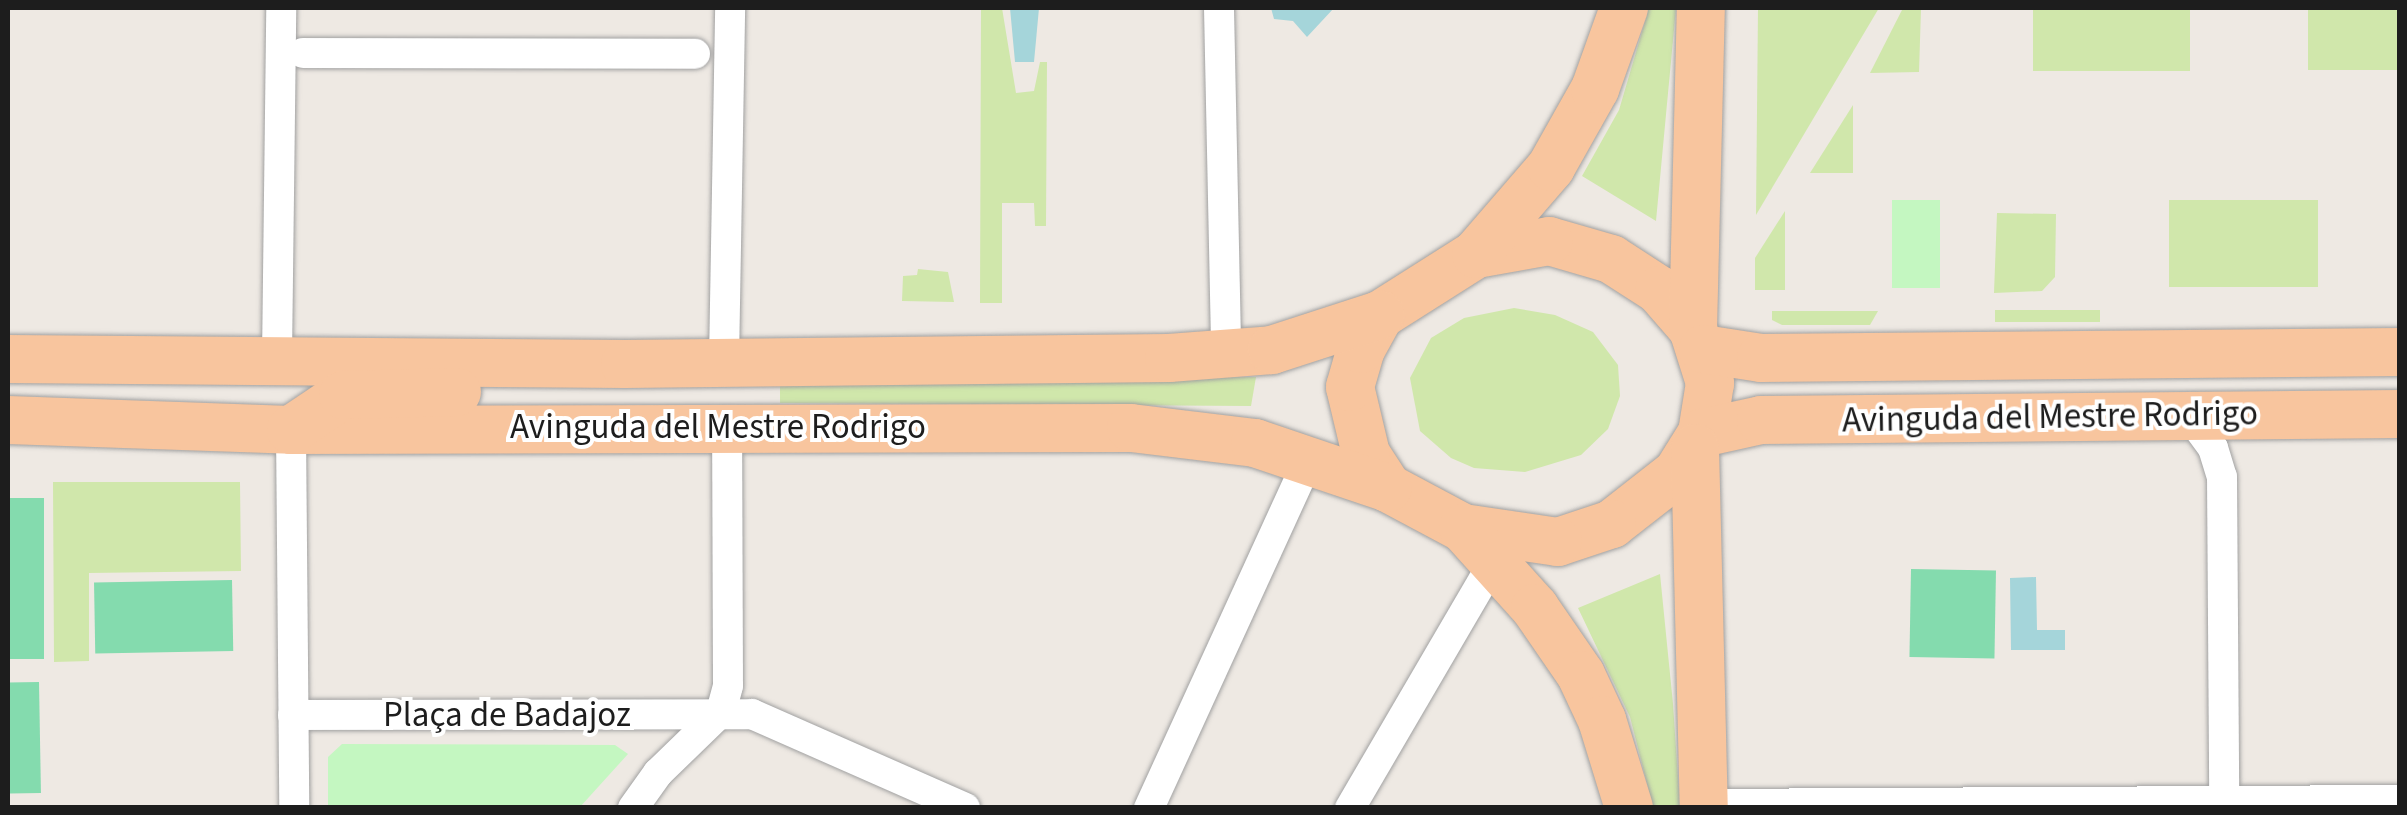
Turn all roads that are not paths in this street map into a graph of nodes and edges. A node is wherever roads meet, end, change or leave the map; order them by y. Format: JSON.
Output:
{"nodes":[{"id":1,"x":281,"y":8,"type":"edge"},
{"id":2,"x":730,"y":8,"type":"edge"},
{"id":3,"x":1218,"y":8,"type":"edge"},
{"id":4,"x":1624,"y":8,"type":"edge"},
{"id":5,"x":1702,"y":8,"type":"edge"},
{"id":6,"x":303,"y":53,"type":"dead end"},
{"id":7,"x":695,"y":54,"type":"dead end"},
{"id":8,"x":1476,"y":254,"type":"junction"},
{"id":9,"x":1380,"y":315,"type":"junction"},
{"id":10,"x":1698,"y":339,"type":"junction"},
{"id":11,"x":2400,"y":352,"type":"edge"},
{"id":12,"x":1226,"y":354,"type":"junction"},
{"id":13,"x":277,"y":358,"type":"junction"},
{"id":14,"x":8,"y":360,"type":"edge"},
{"id":15,"x":724,"y":361,"type":"junction"},
{"id":16,"x":625,"y":364,"type":"junction"},
{"id":17,"x":2188,"y":414,"type":"junction"},
{"id":18,"x":2400,"y":414,"type":"edge"},
{"id":19,"x":24,"y":420,"type":"edge"},
{"id":20,"x":727,"y":426,"type":"junction"},
{"id":21,"x":292,"y":430,"type":"junction"},
{"id":22,"x":1698,"y":440,"type":"junction"},
{"id":23,"x":1310,"y":458,"type":"junction"},
{"id":24,"x":1388,"y":488,"type":"junction"},
{"id":25,"x":1479,"y":544,"type":"junction"},
{"id":26,"x":721,"y":712,"type":"junction"},
{"id":27,"x":293,"y":715,"type":"junction"},
{"id":28,"x":2224,"y":800,"type":"junction"},
{"id":29,"x":2400,"y":800,"type":"edge"},
{"id":30,"x":2050,"y":805,"type":"edge"},
{"id":31,"x":1704,"y":806,"type":"edge"},
{"id":32,"x":294,"y":808,"type":"edge"},
{"id":33,"x":633,"y":808,"type":"edge"},
{"id":34,"x":965,"y":808,"type":"edge"},
{"id":35,"x":1149,"y":808,"type":"edge"},
{"id":36,"x":1350,"y":808,"type":"edge"},
{"id":37,"x":1629,"y":808,"type":"edge"}],
"edges":[{"from":1,"to":13,"type":"street"},
{"from":2,"to":15,"type":"street"},
{"from":3,"to":12,"type":"street"},
{"from":4,"to":8,"type":"main road"},
{"from":5,"to":10,"type":"main road"},
{"from":6,"to":7,"type":"street"},
{"from":8,"to":9,"type":"main road"},
{"from":8,"to":10,"type":"main road"},
{"from":9,"to":12,"type":"main road","name":"Avinguda del Mestre Rodrigo"},
{"from":9,"to":24,"type":"main road"},
{"from":10,"to":11,"type":"main road","name":"Avinguda del Mestre Rodrigo"},
{"from":10,"to":22,"type":"main road"},
{"from":12,"to":15,"type":"main road","name":"Avinguda del Mestre Rodrigo"},
{"from":13,"to":14,"type":"main road","name":"Avinguda del Mestre Rodrigo"},
{"from":13,"to":16,"type":"main road","name":"Avinguda del Mestre Rodrigo"},
{"from":13,"to":19,"type":"main road","name":"Avinguda del Mestre Rodrigo"},
{"from":15,"to":16,"type":"main road","name":"Avinguda del Mestre Rodrigo"},
{"from":16,"to":21,"type":"main road"},
{"from":17,"to":18,"type":"main road","name":"Avinguda del Mestre Rodrigo"},
{"from":17,"to":22,"type":"main road","name":"Avinguda del Mestre Rodrigo"},
{"from":17,"to":28,"type":"street"},
{"from":19,"to":21,"type":"main road","name":"Avinguda del Mestre Rodrigo"},
{"from":20,"to":21,"type":"main road","name":"Avinguda del Mestre Rodrigo"},
{"from":20,"to":23,"type":"main road","name":"Avinguda del Mestre Rodrigo"},
{"from":20,"to":26,"type":"street"},
{"from":21,"to":27,"type":"street"},
{"from":22,"to":25,"type":"main road"},
{"from":22,"to":31,"type":"main road"},
{"from":23,"to":24,"type":"main road","name":"Avinguda del Mestre Rodrigo"},
{"from":23,"to":35,"type":"street"},
{"from":24,"to":25,"type":"main road"},
{"from":25,"to":36,"type":"street"},
{"from":25,"to":37,"type":"main road"},
{"from":26,"to":27,"type":"street","name":"Plaça de Badajoz"},
{"from":26,"to":33,"type":"street","name":"Plaça de Badajoz"},
{"from":26,"to":34,"type":"street"},
{"from":27,"to":32,"type":"street"},
{"from":28,"to":29,"type":"street"},
{"from":28,"to":30,"type":"street"},
{"from":30,"to":31,"type":"street"}]}
